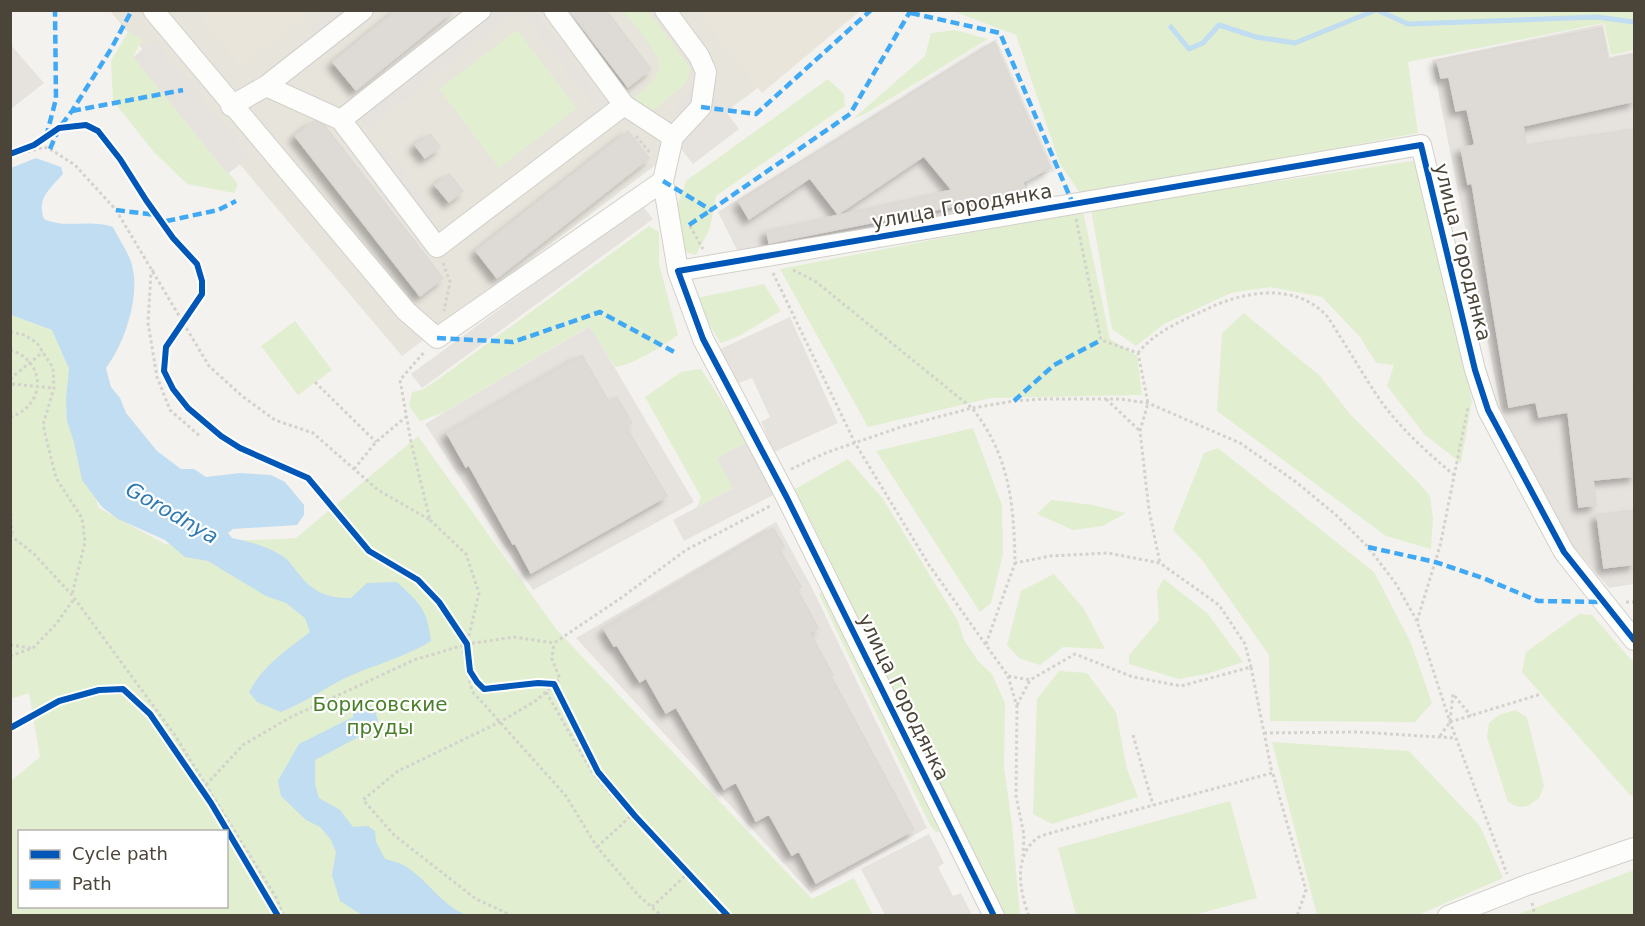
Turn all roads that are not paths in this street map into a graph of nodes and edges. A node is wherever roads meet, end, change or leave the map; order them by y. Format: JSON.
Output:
{"nodes":[{"id":1,"x":153,"y":10,"type":"edge"},
{"id":2,"x":363,"y":10,"type":"edge"},
{"id":3,"x":481,"y":10,"type":"edge"},
{"id":4,"x":554,"y":10,"type":"edge"},
{"id":5,"x":665,"y":10,"type":"edge"},
{"id":6,"x":266,"y":86,"type":"junction"},
{"id":7,"x":231,"y":106,"type":"junction"},
{"id":8,"x":620,"y":108,"type":"junction"},
{"id":9,"x":341,"y":120,"type":"junction"},
{"id":10,"x":673,"y":137,"type":"junction"},
{"id":11,"x":664,"y":176,"type":"junction"},
{"id":12,"x":678,"y":271,"type":"junction"},
{"id":13,"x":1635,"y":640,"type":"edge"},
{"id":14,"x":1635,"y":848,"type":"edge"},
{"id":15,"x":994,"y":915,"type":"edge"},
{"id":16,"x":1448,"y":915,"type":"edge"}],
"edges":[{"from":1,"to":7,"type":"street"},
{"from":2,"to":6,"type":"street"},
{"from":3,"to":9,"type":"street"},
{"from":4,"to":8,"type":"street"},
{"from":5,"to":10,"type":"street"},
{"from":6,"to":7,"type":"street"},
{"from":6,"to":9,"type":"street"},
{"from":7,"to":11,"type":"street"},
{"from":8,"to":9,"type":"street"},
{"from":8,"to":10,"type":"street"},
{"from":10,"to":11,"type":"street"},
{"from":11,"to":12,"type":"street"},
{"from":12,"to":13,"type":"street","name":"улица Городянка"},
{"from":12,"to":15,"type":"street","name":"улица Городянка"},
{"from":14,"to":16,"type":"street"}]}
